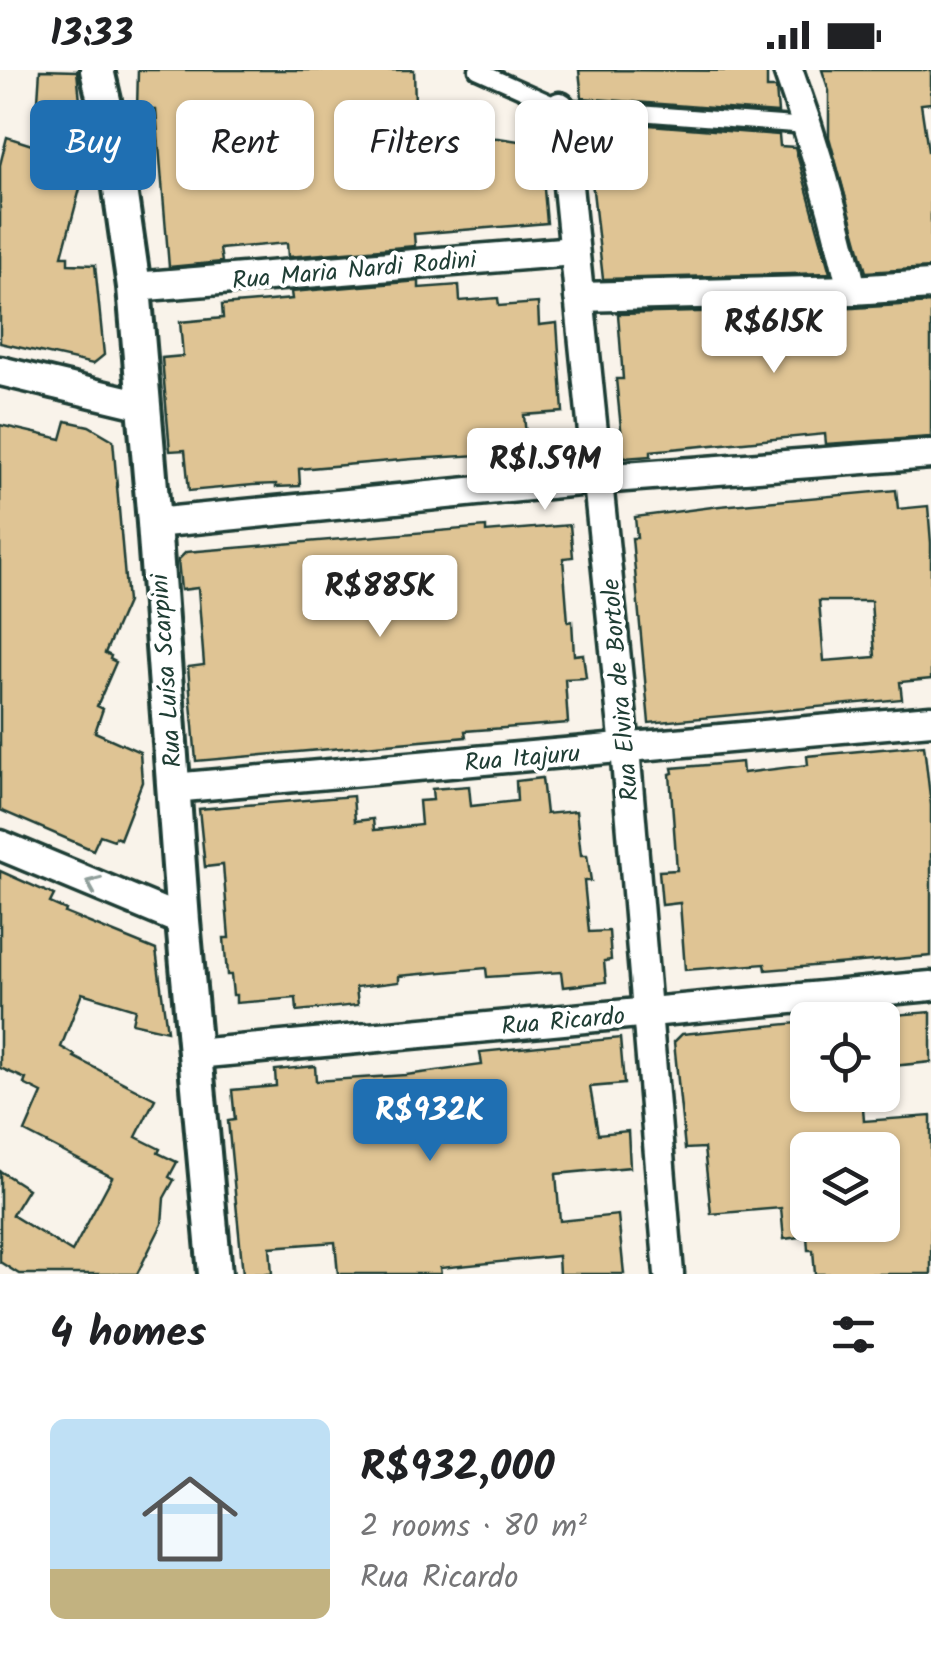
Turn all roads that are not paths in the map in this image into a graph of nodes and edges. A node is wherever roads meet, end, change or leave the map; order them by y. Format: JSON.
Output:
{"nodes":[{"id":1,"x":97,"y":70,"type":"edge"},
{"id":2,"x":477,"y":70,"type":"edge"},
{"id":3,"x":788,"y":70,"type":"edge"},
{"id":4,"x":546,"y":100,"type":"edge"},
{"id":5,"x":648,"y":113,"type":"edge"},
{"id":6,"x":808,"y":126,"type":"junction"},
{"id":7,"x":568,"y":190,"type":"edge"},
{"id":8,"x":574,"y":251,"type":"junction"},
{"id":9,"x":931,"y":285,"type":"edge"},
{"id":10,"x":134,"y":287,"type":"junction"},
{"id":11,"x":852,"y":290,"type":"junction"},
{"id":12,"x":579,"y":297,"type":"junction"},
{"id":13,"x":0,"y":371,"type":"edge"},
{"id":14,"x":143,"y":405,"type":"junction"},
{"id":15,"x":931,"y":454,"type":"edge"},
{"id":16,"x":599,"y":479,"type":"junction"},
{"id":17,"x":154,"y":522,"type":"junction"},
{"id":18,"x":931,"y":720,"type":"edge"},
{"id":19,"x":625,"y":748,"type":"junction"},
{"id":20,"x":172,"y":788,"type":"junction"},
{"id":21,"x":0,"y":844,"type":"edge"},
{"id":22,"x":182,"y":922,"type":"junction"},
{"id":23,"x":931,"y":986,"type":"edge"},
{"id":24,"x":646,"y":1012,"type":"junction"},
{"id":25,"x":194,"y":1054,"type":"junction"},
{"id":26,"x":215,"y":1274,"type":"edge"},
{"id":27,"x":670,"y":1274,"type":"edge"}],
"edges":[{"from":1,"to":10,"type":"street","name":"Rua Luísa Scarpini"},
{"from":2,"to":4,"type":"lane"},
{"from":3,"to":6,"type":"street"},
{"from":5,"to":6,"type":"lane"},
{"from":6,"to":11,"type":"street"},
{"from":7,"to":8,"type":"street","name":"Rua Elvira de Bortole"},
{"from":8,"to":10,"type":"street","name":"Rua Maria Nardi Rodini"},
{"from":8,"to":12,"type":"street","name":"Rua Elvira de Bortole"},
{"from":9,"to":11,"type":"street"},
{"from":10,"to":14,"type":"street","name":"Rua Luísa Scarpini"},
{"from":11,"to":12,"type":"street"},
{"from":12,"to":16,"type":"street","name":"Rua Elvira de Bortole"},
{"from":13,"to":14,"type":"street"},
{"from":14,"to":17,"type":"street","name":"Rua Luísa Scarpini"},
{"from":15,"to":16,"type":"street"},
{"from":16,"to":17,"type":"street"},
{"from":16,"to":19,"type":"street","name":"Rua Elvira de Bortole"},
{"from":17,"to":20,"type":"street","name":"Rua Luísa Scarpini"},
{"from":18,"to":19,"type":"street","name":"Rua Itajuru"},
{"from":19,"to":20,"type":"street","name":"Rua Itajuru"},
{"from":19,"to":24,"type":"street","name":"Rua Elvira de Bortole"},
{"from":20,"to":22,"type":"street","name":"Rua Luísa Scarpini"},
{"from":22,"to":21,"type":"street","one_way":true},
{"from":22,"to":25,"type":"street","name":"Rua Luísa Scarpini"},
{"from":23,"to":24,"type":"street","name":"Rua Ricardo"},
{"from":24,"to":25,"type":"street","name":"Rua Ricardo"},
{"from":24,"to":27,"type":"street","name":"Rua Elvira de Bortole"},
{"from":25,"to":26,"type":"street","name":"Rua Luísa Scarpini"}]}
